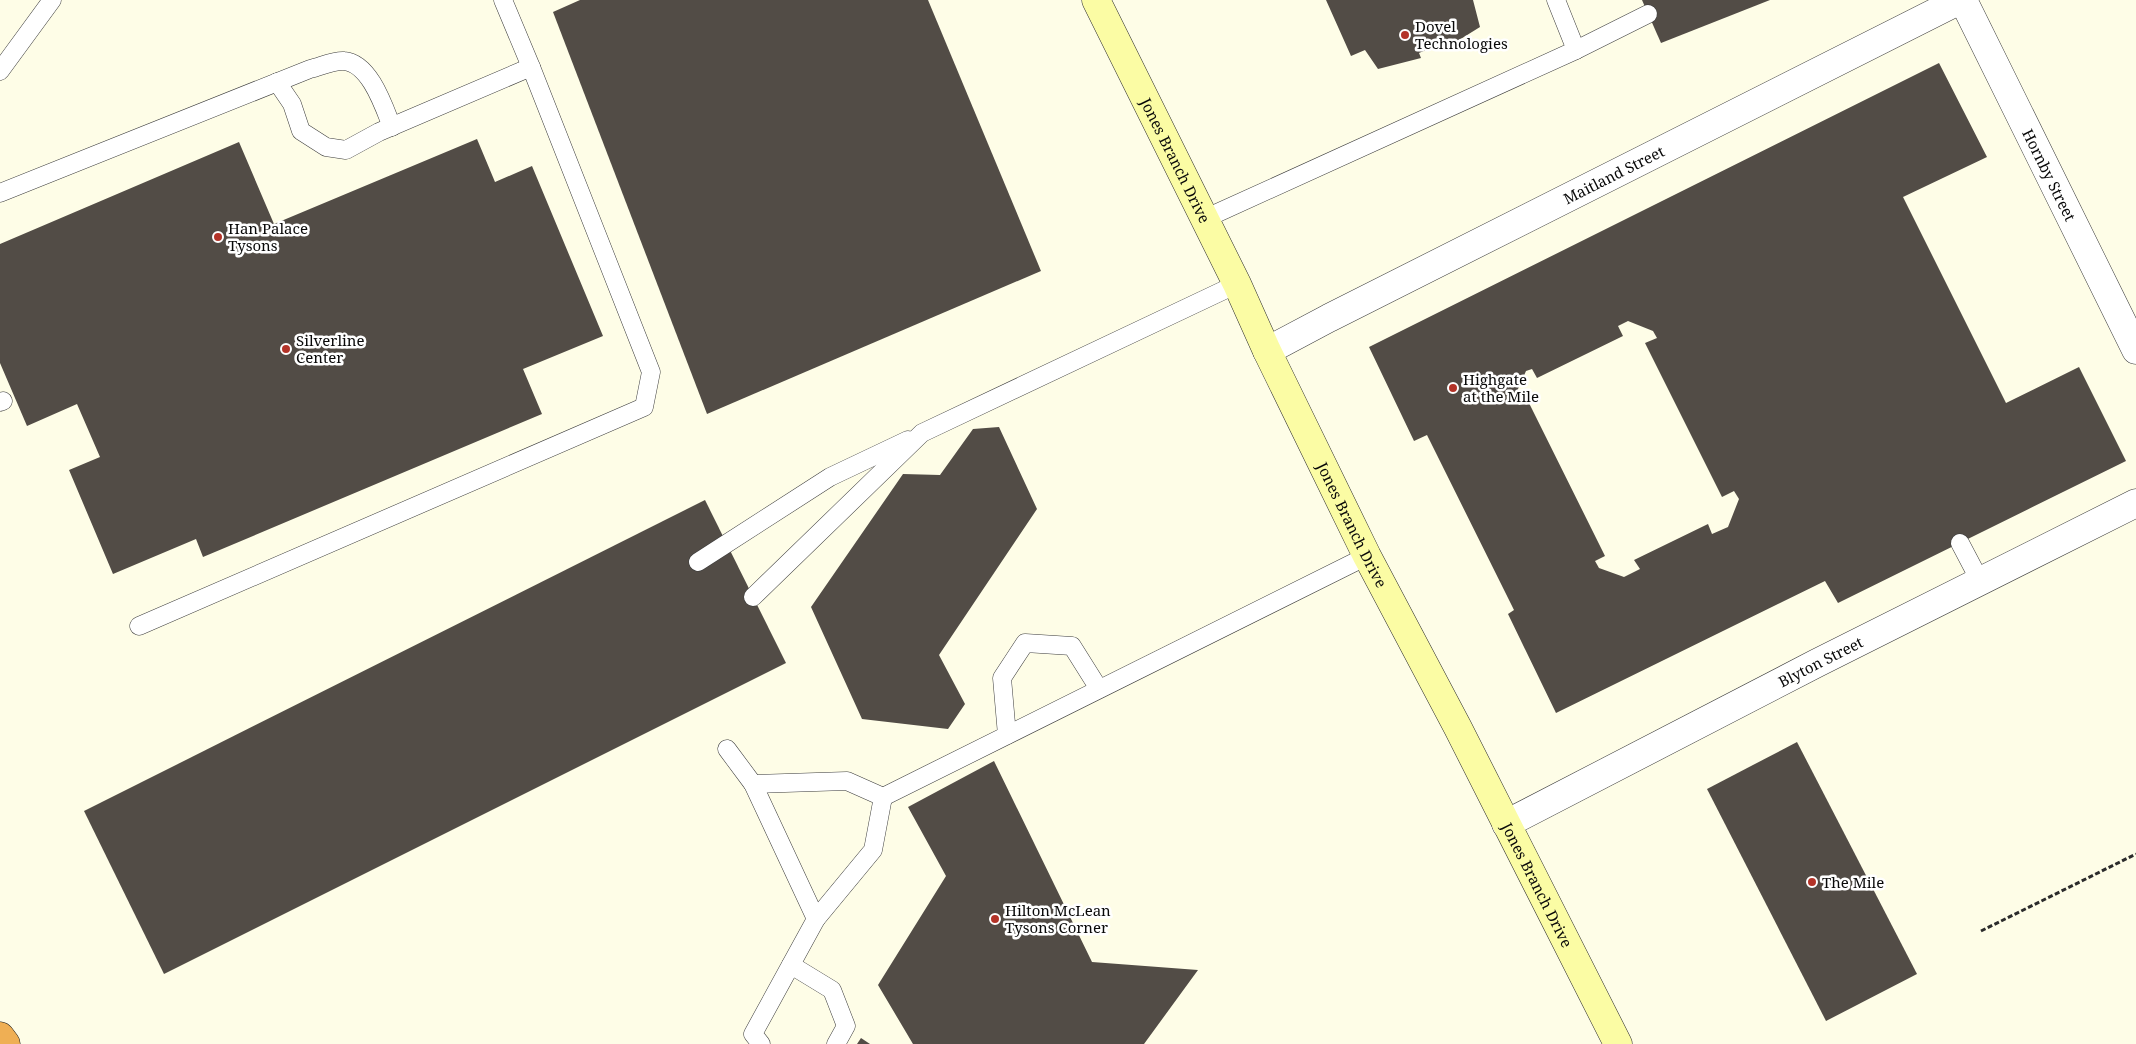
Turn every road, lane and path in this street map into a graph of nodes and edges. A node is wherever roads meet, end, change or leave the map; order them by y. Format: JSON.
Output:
{"nodes":[{"id":1,"x":52,"y":0,"type":"edge"},
{"id":2,"x":503,"y":0,"type":"edge"},
{"id":3,"x":1096,"y":0,"type":"edge"},
{"id":4,"x":1556,"y":0,"type":"edge"},
{"id":5,"x":1962,"y":0,"type":"edge"},
{"id":6,"x":1648,"y":14,"type":"dead end"},
{"id":7,"x":1576,"y":50,"type":"junction"},
{"id":8,"x":531,"y":67,"type":"junction"},
{"id":9,"x":0,"y":71,"type":"edge"},
{"id":10,"x":277,"y":82,"type":"junction"},
{"id":11,"x":392,"y":127,"type":"junction"},
{"id":12,"x":0,"y":193,"type":"edge"},
{"id":13,"x":1204,"y":219,"type":"junction"},
{"id":14,"x":1237,"y":284,"type":"junction"},
{"id":15,"x":2136,"y":350,"type":"edge"},
{"id":16,"x":1267,"y":352,"type":"junction"},
{"id":17,"x":922,"y":433,"type":"junction"},
{"id":18,"x":2136,"y":503,"type":"edge"},
{"id":19,"x":1960,"y":543,"type":"dead end"},
{"id":20,"x":1367,"y":556,"type":"junction"},
{"id":21,"x":698,"y":562,"type":"dead end"},
{"id":22,"x":1980,"y":581,"type":"junction"},
{"id":23,"x":753,"y":597,"type":"dead end"},
{"id":24,"x":139,"y":626,"type":"dead end"},
{"id":25,"x":1099,"y":690,"type":"junction"},
{"id":26,"x":1006,"y":735,"type":"junction"},
{"id":27,"x":727,"y":749,"type":"dead end"},
{"id":28,"x":753,"y":784,"type":"junction"},
{"id":29,"x":883,"y":798,"type":"junction"},
{"id":30,"x":1506,"y":824,"type":"junction"},
{"id":31,"x":2136,"y":854,"type":"edge"},
{"id":32,"x":816,"y":919,"type":"junction"},
{"id":33,"x":1981,"y":931,"type":"dead end"},
{"id":34,"x":791,"y":965,"type":"junction"},
{"id":35,"x":0,"y":1036,"type":"edge"},
{"id":36,"x":6,"y":1044,"type":"edge"},
{"id":37,"x":761,"y":1044,"type":"edge"},
{"id":38,"x":836,"y":1044,"type":"edge"},
{"id":39,"x":1618,"y":1044,"type":"edge"}],
"edges":[{"from":1,"to":9,"type":"lane"},
{"from":2,"to":8,"type":"lane"},
{"from":3,"to":13,"type":"street","name":"Jones Branch Drive"},
{"from":4,"to":7,"type":"lane"},
{"from":5,"to":15,"type":"street","name":"Hornby Street"},
{"from":5,"to":16,"type":"street","name":"Maitland Street"},
{"from":6,"to":7,"type":"lane"},
{"from":7,"to":13,"type":"lane"},
{"from":8,"to":11,"type":"lane"},
{"from":8,"to":24,"type":"lane"},
{"from":10,"to":11,"type":"lane"},
{"from":10,"to":11,"type":"lane"},
{"from":10,"to":12,"type":"lane"},
{"from":13,"to":14,"type":"street","name":"Jones Branch Drive"},
{"from":14,"to":16,"type":"street","name":"Jones Branch Drive"},
{"from":14,"to":17,"type":"lane"},
{"from":16,"to":20,"type":"street","name":"Jones Branch Drive"},
{"from":17,"to":21,"type":"lane"},
{"from":17,"to":23,"type":"lane"},
{"from":18,"to":22,"type":"street","name":"Blyton Street"},
{"from":19,"to":22,"type":"lane"},
{"from":20,"to":25,"type":"lane"},
{"from":20,"to":30,"type":"street","name":"Jones Branch Drive"},
{"from":22,"to":30,"type":"street","name":"Blyton Street"},
{"from":25,"to":26,"type":"lane"},
{"from":25,"to":26,"type":"lane"},
{"from":26,"to":29,"type":"lane"},
{"from":27,"to":28,"type":"lane"},
{"from":28,"to":29,"type":"lane"},
{"from":28,"to":32,"type":"lane"},
{"from":29,"to":32,"type":"lane"},
{"from":30,"to":39,"type":"street","name":"Jones Branch Drive"},
{"from":31,"to":33,"type":"path"},
{"from":32,"to":34,"type":"lane"},
{"from":34,"to":37,"type":"lane"},
{"from":34,"to":38,"type":"lane"},
{"from":35,"to":36,"type":"highway"}]}
